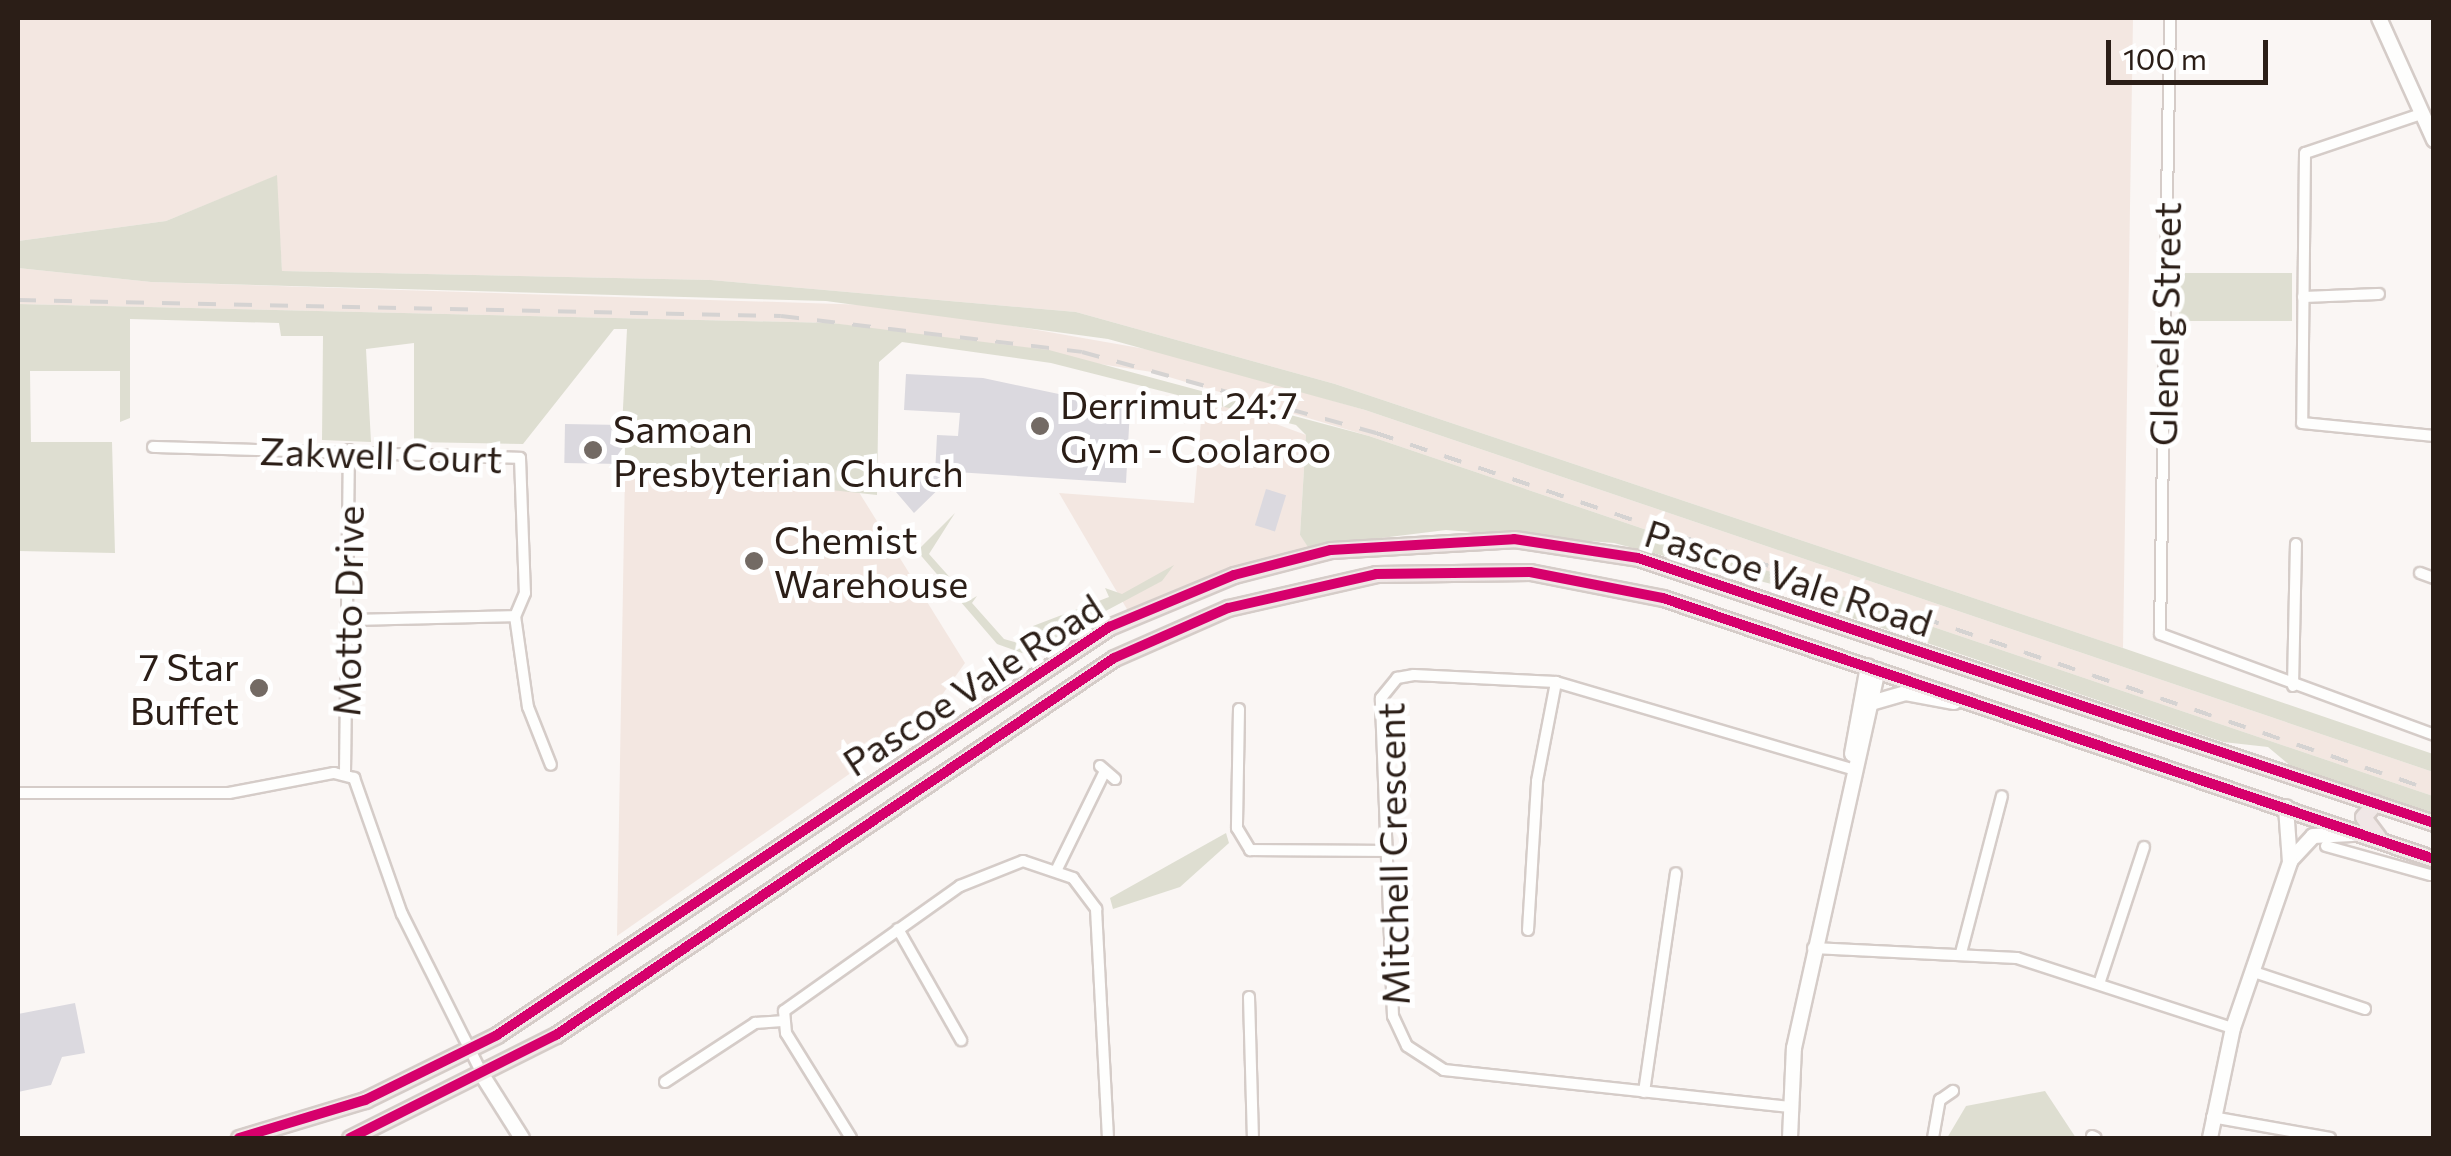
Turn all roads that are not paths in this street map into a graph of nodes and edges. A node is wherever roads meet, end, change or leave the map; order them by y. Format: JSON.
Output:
{"nodes":[{"id":1,"x":2170,"y":18,"type":"edge"},
{"id":2,"x":2379,"y":18,"type":"edge"},
{"id":3,"x":2421,"y":114,"type":"junction"},
{"id":4,"x":2434,"y":140,"type":"edge"},
{"id":5,"x":2379,"y":294,"type":"dead end"},
{"id":6,"x":2303,"y":296,"type":"junction"},
{"id":7,"x":2434,"y":436,"type":"edge"},
{"id":8,"x":152,"y":446,"type":"dead end"},
{"id":9,"x":350,"y":450,"type":"junction"},
{"id":10,"x":2296,"y":544,"type":"dead end"},
{"id":11,"x":2420,"y":573,"type":"dead end"},
{"id":12,"x":2434,"y":578,"type":"edge"},
{"id":13,"x":515,"y":616,"type":"junction"},
{"id":14,"x":347,"y":620,"type":"junction"},
{"id":15,"x":1882,"y":637,"type":"junction"},
{"id":16,"x":1873,"y":668,"type":"junction"},
{"id":17,"x":1556,"y":682,"type":"junction"},
{"id":18,"x":2293,"y":686,"type":"junction"},
{"id":19,"x":1006,"y":692,"type":"junction"},
{"id":20,"x":1969,"y":701,"type":"junction"},
{"id":21,"x":1871,"y":703,"type":"junction"},
{"id":22,"x":1238,"y":707,"type":"dead end"},
{"id":23,"x":1023,"y":716,"type":"junction"},
{"id":24,"x":2434,"y":735,"type":"edge"},
{"id":25,"x":550,"y":765,"type":"dead end"},
{"id":26,"x":1852,"y":770,"type":"junction"},
{"id":27,"x":345,"y":773,"type":"junction"},
{"id":28,"x":1115,"y":778,"type":"dead end"},
{"id":29,"x":18,"y":794,"type":"edge"},
{"id":30,"x":2002,"y":796,"type":"dead end"},
{"id":31,"x":2375,"y":804,"type":"junction"},
{"id":32,"x":2286,"y":808,"type":"junction"},
{"id":33,"x":2434,"y":823,"type":"edge"},
{"id":34,"x":2360,"y":834,"type":"junction"},
{"id":35,"x":2390,"y":844,"type":"junction"},
{"id":36,"x":2326,"y":846,"type":"dead end"},
{"id":37,"x":2144,"y":847,"type":"dead end"},
{"id":38,"x":1386,"y":852,"type":"junction"},
{"id":39,"x":2290,"y":862,"type":"junction"},
{"id":40,"x":2430,"y":867,"type":"edge"},
{"id":41,"x":1057,"y":869,"type":"junction"},
{"id":42,"x":1676,"y":869,"type":"dead end"},
{"id":43,"x":898,"y":929,"type":"junction"},
{"id":44,"x":1515,"y":934,"type":"dead end"},
{"id":45,"x":1813,"y":948,"type":"junction"},
{"id":46,"x":1961,"y":953,"type":"junction"},
{"id":47,"x":2254,"y":972,"type":"junction"},
{"id":48,"x":2100,"y":980,"type":"junction"},
{"id":49,"x":1247,"y":995,"type":"dead end"},
{"id":50,"x":2365,"y":1009,"type":"dead end"},
{"id":51,"x":782,"y":1021,"type":"junction"},
{"id":52,"x":2234,"y":1028,"type":"junction"},
{"id":53,"x":960,"y":1041,"type":"dead end"},
{"id":54,"x":468,"y":1052,"type":"junction"},
{"id":55,"x":484,"y":1078,"type":"junction"},
{"id":56,"x":662,"y":1083,"type":"dead end"},
{"id":57,"x":1953,"y":1091,"type":"dead end"},
{"id":58,"x":1644,"y":1092,"type":"junction"},
{"id":59,"x":1790,"y":1107,"type":"junction"},
{"id":60,"x":2212,"y":1117,"type":"junction"},
{"id":61,"x":238,"y":1138,"type":"edge"},
{"id":62,"x":350,"y":1138,"type":"edge"},
{"id":63,"x":522,"y":1138,"type":"edge"},
{"id":64,"x":851,"y":1138,"type":"edge"},
{"id":65,"x":1108,"y":1138,"type":"edge"},
{"id":66,"x":1252,"y":1138,"type":"edge"},
{"id":67,"x":1790,"y":1138,"type":"edge"},
{"id":68,"x":1933,"y":1138,"type":"edge"},
{"id":69,"x":2210,"y":1138,"type":"edge"},
{"id":70,"x":2330,"y":1138,"type":"edge"}],
"edges":[{"from":1,"to":18,"type":"street","name":"Glenelg Street"},
{"from":2,"to":3,"type":"street"},
{"from":3,"to":4,"type":"street"},
{"from":3,"to":6,"type":"street"},
{"from":5,"to":6,"type":"street"},
{"from":6,"to":7,"type":"street"},
{"from":8,"to":9,"type":"street","name":"Zakwell Court"},
{"from":9,"to":13,"type":"street","name":"Zakwell Court"},
{"from":9,"to":14,"type":"street","name":"Motto Drive"},
{"from":10,"to":18,"type":"street"},
{"from":11,"to":12,"type":"street"},
{"from":13,"to":14,"type":"street"},
{"from":13,"to":25,"type":"street"},
{"from":14,"to":27,"type":"street","name":"Motto Drive"},
{"from":15,"to":16,"type":"main road"},
{"from":15,"to":19,"type":"main road","name":"Pascoe Vale Road"},
{"from":15,"to":31,"type":"main road","name":"Pascoe Vale Road"},
{"from":16,"to":20,"type":"main road","name":"Pascoe Vale Road"},
{"from":16,"to":21,"type":"street"},
{"from":16,"to":23,"type":"main road","name":"Pascoe Vale Road"},
{"from":16,"to":26,"type":"street"},
{"from":17,"to":26,"type":"street","name":"Mitchell Crescent"},
{"from":17,"to":38,"type":"street","name":"Mitchell Crescent"},
{"from":17,"to":44,"type":"street"},
{"from":18,"to":24,"type":"street"},
{"from":19,"to":23,"type":"main road"},
{"from":19,"to":54,"type":"main road","name":"Pascoe Vale Road"},
{"from":20,"to":21,"type":"street"},
{"from":20,"to":32,"type":"main road","name":"Pascoe Vale Road"},
{"from":21,"to":26,"type":"street"},
{"from":22,"to":38,"type":"street"},
{"from":23,"to":55,"type":"main road","name":"Pascoe Vale Road"},
{"from":26,"to":45,"type":"street"},
{"from":27,"to":29,"type":"street"},
{"from":27,"to":54,"type":"street"},
{"from":28,"to":41,"type":"street"},
{"from":30,"to":46,"type":"street"},
{"from":31,"to":33,"type":"main road","name":"Pascoe Vale Road"},
{"from":31,"to":35,"type":"main road"},
{"from":32,"to":34,"type":"main road","name":"Pascoe Vale Road"},
{"from":32,"to":39,"type":"street"},
{"from":34,"to":35,"type":"main road","name":"Pascoe Vale Road"},
{"from":34,"to":39,"type":"street"},
{"from":35,"to":40,"type":"main road","name":"Pascoe Vale Road"},
{"from":36,"to":40,"type":"street"},
{"from":37,"to":48,"type":"street"},
{"from":38,"to":58,"type":"street","name":"Mitchell Crescent"},
{"from":39,"to":47,"type":"street"},
{"from":41,"to":43,"type":"street"},
{"from":41,"to":65,"type":"street"},
{"from":42,"to":58,"type":"street"},
{"from":43,"to":51,"type":"street"},
{"from":43,"to":53,"type":"street"},
{"from":45,"to":46,"type":"street"},
{"from":45,"to":59,"type":"street"},
{"from":46,"to":48,"type":"street"},
{"from":47,"to":50,"type":"street"},
{"from":47,"to":52,"type":"street"},
{"from":48,"to":52,"type":"street"},
{"from":49,"to":66,"type":"street"},
{"from":51,"to":56,"type":"street"},
{"from":51,"to":64,"type":"street"},
{"from":52,"to":60,"type":"street"},
{"from":54,"to":55,"type":"street"},
{"from":54,"to":61,"type":"main road","name":"Pascoe Vale Road"},
{"from":55,"to":62,"type":"main road","name":"Pascoe Vale Road"},
{"from":55,"to":63,"type":"street"},
{"from":57,"to":68,"type":"street"},
{"from":58,"to":59,"type":"street","name":"Mitchell Crescent"},
{"from":59,"to":67,"type":"street"},
{"from":60,"to":69,"type":"street"},
{"from":60,"to":70,"type":"street"}]}
